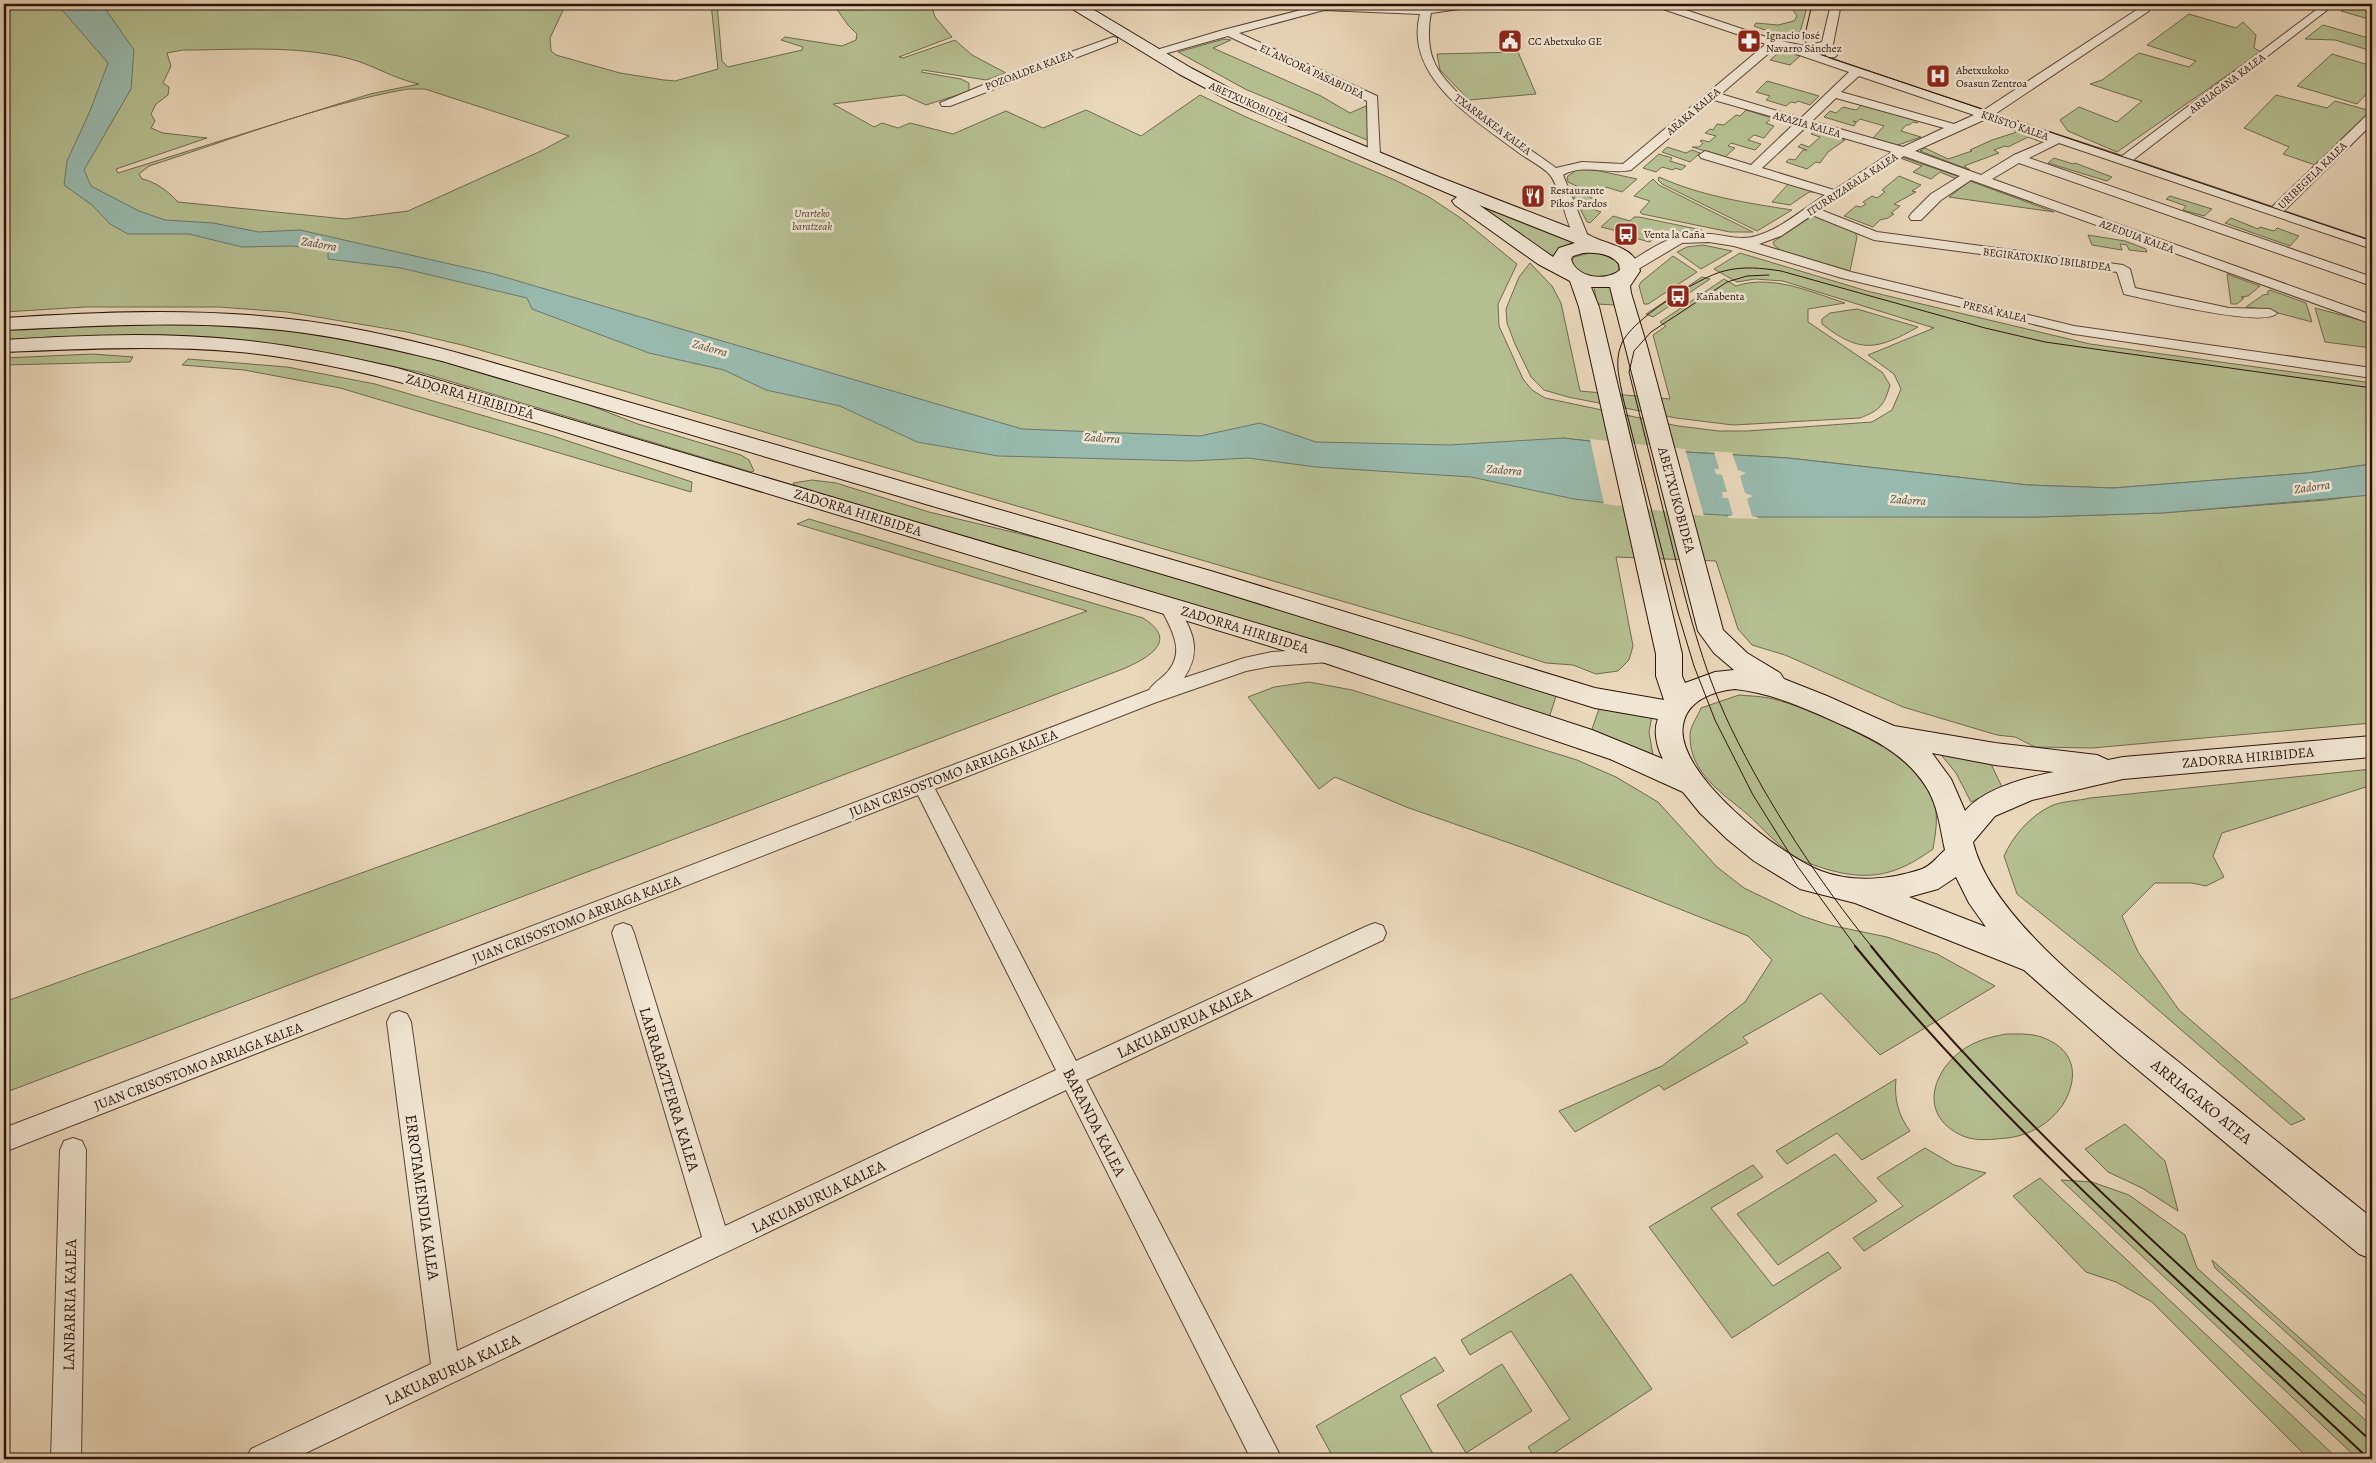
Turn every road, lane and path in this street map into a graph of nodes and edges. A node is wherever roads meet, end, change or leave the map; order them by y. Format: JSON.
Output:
{"nodes":[{"id":1,"x":1074,"y":4,"type":"edge"},
{"id":2,"x":1289,"y":4,"type":"edge"},
{"id":3,"x":1474,"y":4,"type":"edge"},
{"id":4,"x":1658,"y":4,"type":"edge"},
{"id":5,"x":1836,"y":4,"type":"edge"},
{"id":6,"x":2330,"y":4,"type":"edge"},
{"id":7,"x":1427,"y":7,"type":"edge"},
{"id":8,"x":2145,"y":9,"type":"dead end"},
{"id":9,"x":1232,"y":31,"type":"junction"},
{"id":10,"x":1113,"y":40,"type":"dead end"},
{"id":11,"x":1774,"y":43,"type":"junction"},
{"id":12,"x":1827,"y":44,"type":"junction"},
{"id":13,"x":1157,"y":53,"type":"junction"},
{"id":14,"x":1841,"y":66,"type":"junction"},
{"id":15,"x":1857,"y":71,"type":"junction"},
{"id":16,"x":1835,"y":94,"type":"junction"},
{"id":17,"x":1711,"y":95,"type":"junction"},
{"id":18,"x":946,"y":103,"type":"dead end"},
{"id":19,"x":1985,"y":114,"type":"junction"},
{"id":20,"x":2372,"y":117,"type":"edge"},
{"id":21,"x":1804,"y":123,"type":"junction"},
{"id":22,"x":1956,"y":128,"type":"junction"},
{"id":23,"x":2053,"y":143,"type":"dead end"},
{"id":24,"x":1902,"y":151,"type":"junction"},
{"id":25,"x":1374,"y":155,"type":"junction"},
{"id":26,"x":1705,"y":155,"type":"dead end"},
{"id":27,"x":2018,"y":158,"type":"junction"},
{"id":28,"x":2124,"y":161,"type":"junction"},
{"id":29,"x":1754,"y":169,"type":"junction"},
{"id":30,"x":1556,"y":174,"type":"junction"},
{"id":31,"x":1976,"y":178,"type":"junction"},
{"id":32,"x":1433,"y":181,"type":"junction"},
{"id":33,"x":1835,"y":194,"type":"junction"},
{"id":34,"x":1810,"y":210,"type":"junction"},
{"id":35,"x":2273,"y":212,"type":"junction"},
{"id":36,"x":1916,"y":217,"type":"dead end"},
{"id":37,"x":1736,"y":242,"type":"junction"},
{"id":38,"x":1589,"y":243,"type":"junction"},
{"id":39,"x":2372,"y":246,"type":"edge"},
{"id":40,"x":1627,"y":272,"type":"junction"},
{"id":41,"x":1572,"y":274,"type":"junction"},
{"id":42,"x":2372,"y":282,"type":"edge"},
{"id":43,"x":2270,"y":313,"type":"dead end"},
{"id":44,"x":2372,"y":320,"type":"edge"},
{"id":45,"x":4,"y":324,"type":"edge"},
{"id":46,"x":4,"y":346,"type":"edge"},
{"id":47,"x":2372,"y":373,"type":"edge"},
{"id":48,"x":1168,"y":605,"type":"junction"},
{"id":49,"x":1331,"y":656,"type":"junction"},
{"id":50,"x":1786,"y":688,"type":"junction"},
{"id":51,"x":1147,"y":698,"type":"junction"},
{"id":52,"x":1676,"y":708,"type":"junction"},
{"id":53,"x":1888,"y":734,"type":"junction"},
{"id":54,"x":2372,"y":746,"type":"edge"},
{"id":55,"x":2123,"y":768,"type":"junction"},
{"id":56,"x":1691,"y":784,"type":"junction"},
{"id":57,"x":923,"y":785,"type":"junction"},
{"id":58,"x":1959,"y":846,"type":"junction"},
{"id":59,"x":1849,"y":889,"type":"junction"},
{"id":60,"x":623,"y":934,"type":"dead end"},
{"id":61,"x":1375,"y":934,"type":"dead end"},
{"id":62,"x":2033,"y":960,"type":"junction"},
{"id":63,"x":400,"y":1022,"type":"dead end"},
{"id":64,"x":1071,"y":1075,"type":"junction"},
{"id":65,"x":4,"y":1140,"type":"edge"},
{"id":66,"x":73,"y":1150,"type":"dead end"},
{"id":67,"x":2372,"y":1241,"type":"edge"},
{"id":68,"x":717,"y":1244,"type":"junction"},
{"id":69,"x":446,"y":1371,"type":"junction"},
{"id":70,"x":66,"y":1459,"type":"edge"},
{"id":71,"x":261,"y":1459,"type":"edge"},
{"id":72,"x":1267,"y":1459,"type":"edge"}],
"edges":[{"from":1,"to":13,"type":"main road","name":"ABETXUKOBIDEA"},
{"from":2,"to":9,"type":"street"},
{"from":3,"to":7,"type":"street"},
{"from":4,"to":11,"type":"street","name":"KRISTO KALEA"},
{"from":5,"to":12,"type":"street"},
{"from":6,"to":28,"type":"street","name":"ARRIAGANA KALEA"},
{"from":7,"to":9,"type":"street"},
{"from":7,"to":30,"type":"street","name":"TXARRAKEA KALEA"},
{"from":8,"to":19,"type":"street","name":"ITURRIZABALA KALEA"},
{"from":9,"to":13,"type":"street"},
{"from":9,"to":25,"type":"street","name":"EL ANCORA PASABIDEA"},
{"from":10,"to":18,"type":"street","name":"POZOALDEA KALEA"},
{"from":11,"to":12,"type":"street"},
{"from":11,"to":14,"type":"street","name":"KRISTO KALEA"},
{"from":11,"to":17,"type":"street","name":"ARAKA KALEA"},
{"from":12,"to":14,"type":"street"},
{"from":13,"to":25,"type":"main road","name":"ABETXUKOBIDEA"},
{"from":14,"to":15,"type":"street","name":"KRISTO KALEA"},
{"from":15,"to":16,"type":"street"},
{"from":15,"to":19,"type":"street","name":"KRISTO KALEA"},
{"from":16,"to":21,"type":"street"},
{"from":16,"to":22,"type":"street"},
{"from":17,"to":21,"type":"street","name":"AKAZIA KALEA"},
{"from":17,"to":30,"type":"street","name":"ARAKA KALEA"},
{"from":19,"to":22,"type":"street","name":"ITURRIZABALA KALEA"},
{"from":19,"to":28,"type":"street","name":"KRISTO KALEA"},
{"from":20,"to":35,"type":"street","name":"URIBEGELA KALEA"},
{"from":21,"to":24,"type":"street","name":"AKAZIA KALEA"},
{"from":21,"to":29,"type":"street"},
{"from":22,"to":24,"type":"street","name":"ITURRIZABALA KALEA"},
{"from":23,"to":27,"type":"street"},
{"from":24,"to":31,"type":"street","name":"AZEDUIA KALEA"},
{"from":24,"to":33,"type":"street","name":"ITURRIZABALA KALEA"},
{"from":25,"to":32,"type":"main road","name":"ABETXUKOBIDEA"},
{"from":26,"to":29,"type":"street"},
{"from":27,"to":31,"type":"street"},
{"from":27,"to":42,"type":"street"},
{"from":28,"to":35,"type":"street","name":"KRISTO KALEA"},
{"from":29,"to":33,"type":"street"},
{"from":30,"to":38,"type":"street"},
{"from":31,"to":36,"type":"street"},
{"from":31,"to":44,"type":"street","name":"AZEDUIA KALEA"},
{"from":32,"to":38,"type":"main road","name":"ABETXUKOBIDEA"},
{"from":32,"to":41,"type":"main road","name":"ABETXUKOBIDEA"},
{"from":33,"to":34,"type":"street","name":"ITURRIZABALA KALEA"},
{"from":34,"to":37,"type":"street","name":"ITURRIZABALA KALEA"},
{"from":34,"to":43,"type":"street","name":"BEGIRATOKIKO IBILBIDEA"},
{"from":35,"to":39,"type":"street","name":"KRISTO KALEA"},
{"from":37,"to":40,"type":"street","name":"PRESA KALEA"},
{"from":37,"to":47,"type":"street","name":"PRESA KALEA"},
{"from":38,"to":40,"type":"main road","name":"ABETXUKOBIDEA"},
{"from":38,"to":41,"type":"main road"},
{"from":40,"to":41,"type":"main road","name":"ABETXUKOBIDEA"},
{"from":40,"to":50,"type":"main road","name":"ABETXUKOBIDEA"},
{"from":41,"to":52,"type":"main road"},
{"from":45,"to":52,"type":"main road"},
{"from":46,"to":48,"type":"main road","name":"ZADORRA HIRIBIDEA"},
{"from":48,"to":49,"type":"main road","name":"ZADORRA HIRIBIDEA"},
{"from":48,"to":51,"type":"street","name":"JUAN CRISOSTOMO ARRIAGA KALEA"},
{"from":49,"to":51,"type":"street","name":"JUAN CRISOSTOMO ARRIAGA KALEA"},
{"from":49,"to":56,"type":"main road","name":"ZADORRA HIRIBIDEA"},
{"from":50,"to":52,"type":"main road","name":"ZADORRA HIRIBIDEA"},
{"from":50,"to":53,"type":"main road","name":"ZADORRA HIRIBIDEA"},
{"from":51,"to":57,"type":"street","name":"JUAN CRISOSTOMO ARRIAGA KALEA"},
{"from":52,"to":56,"type":"main road","name":"ZADORRA HIRIBIDEA"},
{"from":53,"to":55,"type":"main road","name":"ZADORRA HIRIBIDEA"},
{"from":53,"to":58,"type":"main road","name":"ZADORRA HIRIBIDEA"},
{"from":54,"to":55,"type":"main road","name":"ZADORRA HIRIBIDEA"},
{"from":55,"to":58,"type":"main road","name":"ZADORRA HIRIBIDEA"},
{"from":56,"to":59,"type":"main road","name":"ZADORRA HIRIBIDEA"},
{"from":57,"to":64,"type":"street","name":"BARANDA KALEA"},
{"from":57,"to":65,"type":"street","name":"JUAN CRISOSTOMO ARRIAGA KALEA"},
{"from":58,"to":59,"type":"main road","name":"ZADORRA HIRIBIDEA"},
{"from":58,"to":62,"type":"main road","name":"ARRIAGAKO ATEA"},
{"from":59,"to":62,"type":"main road","name":"ARRIAGAKO ATEA"},
{"from":60,"to":68,"type":"street","name":"LARRABAZTERRA KALEA"},
{"from":61,"to":64,"type":"street","name":"LAKUABURUA KALEA"},
{"from":62,"to":67,"type":"main road","name":"ARRIAGAKO ATEA"},
{"from":63,"to":69,"type":"street","name":"ERROTAMENDIA KALEA"},
{"from":64,"to":68,"type":"street","name":"LAKUABURUA KALEA"},
{"from":64,"to":72,"type":"street","name":"BARANDA KALEA"},
{"from":66,"to":70,"type":"street","name":"LANBARRIA KALEA"},
{"from":68,"to":69,"type":"street","name":"LAKUABURUA KALEA"},
{"from":69,"to":71,"type":"street","name":"LAKUABURUA KALEA"}]}
